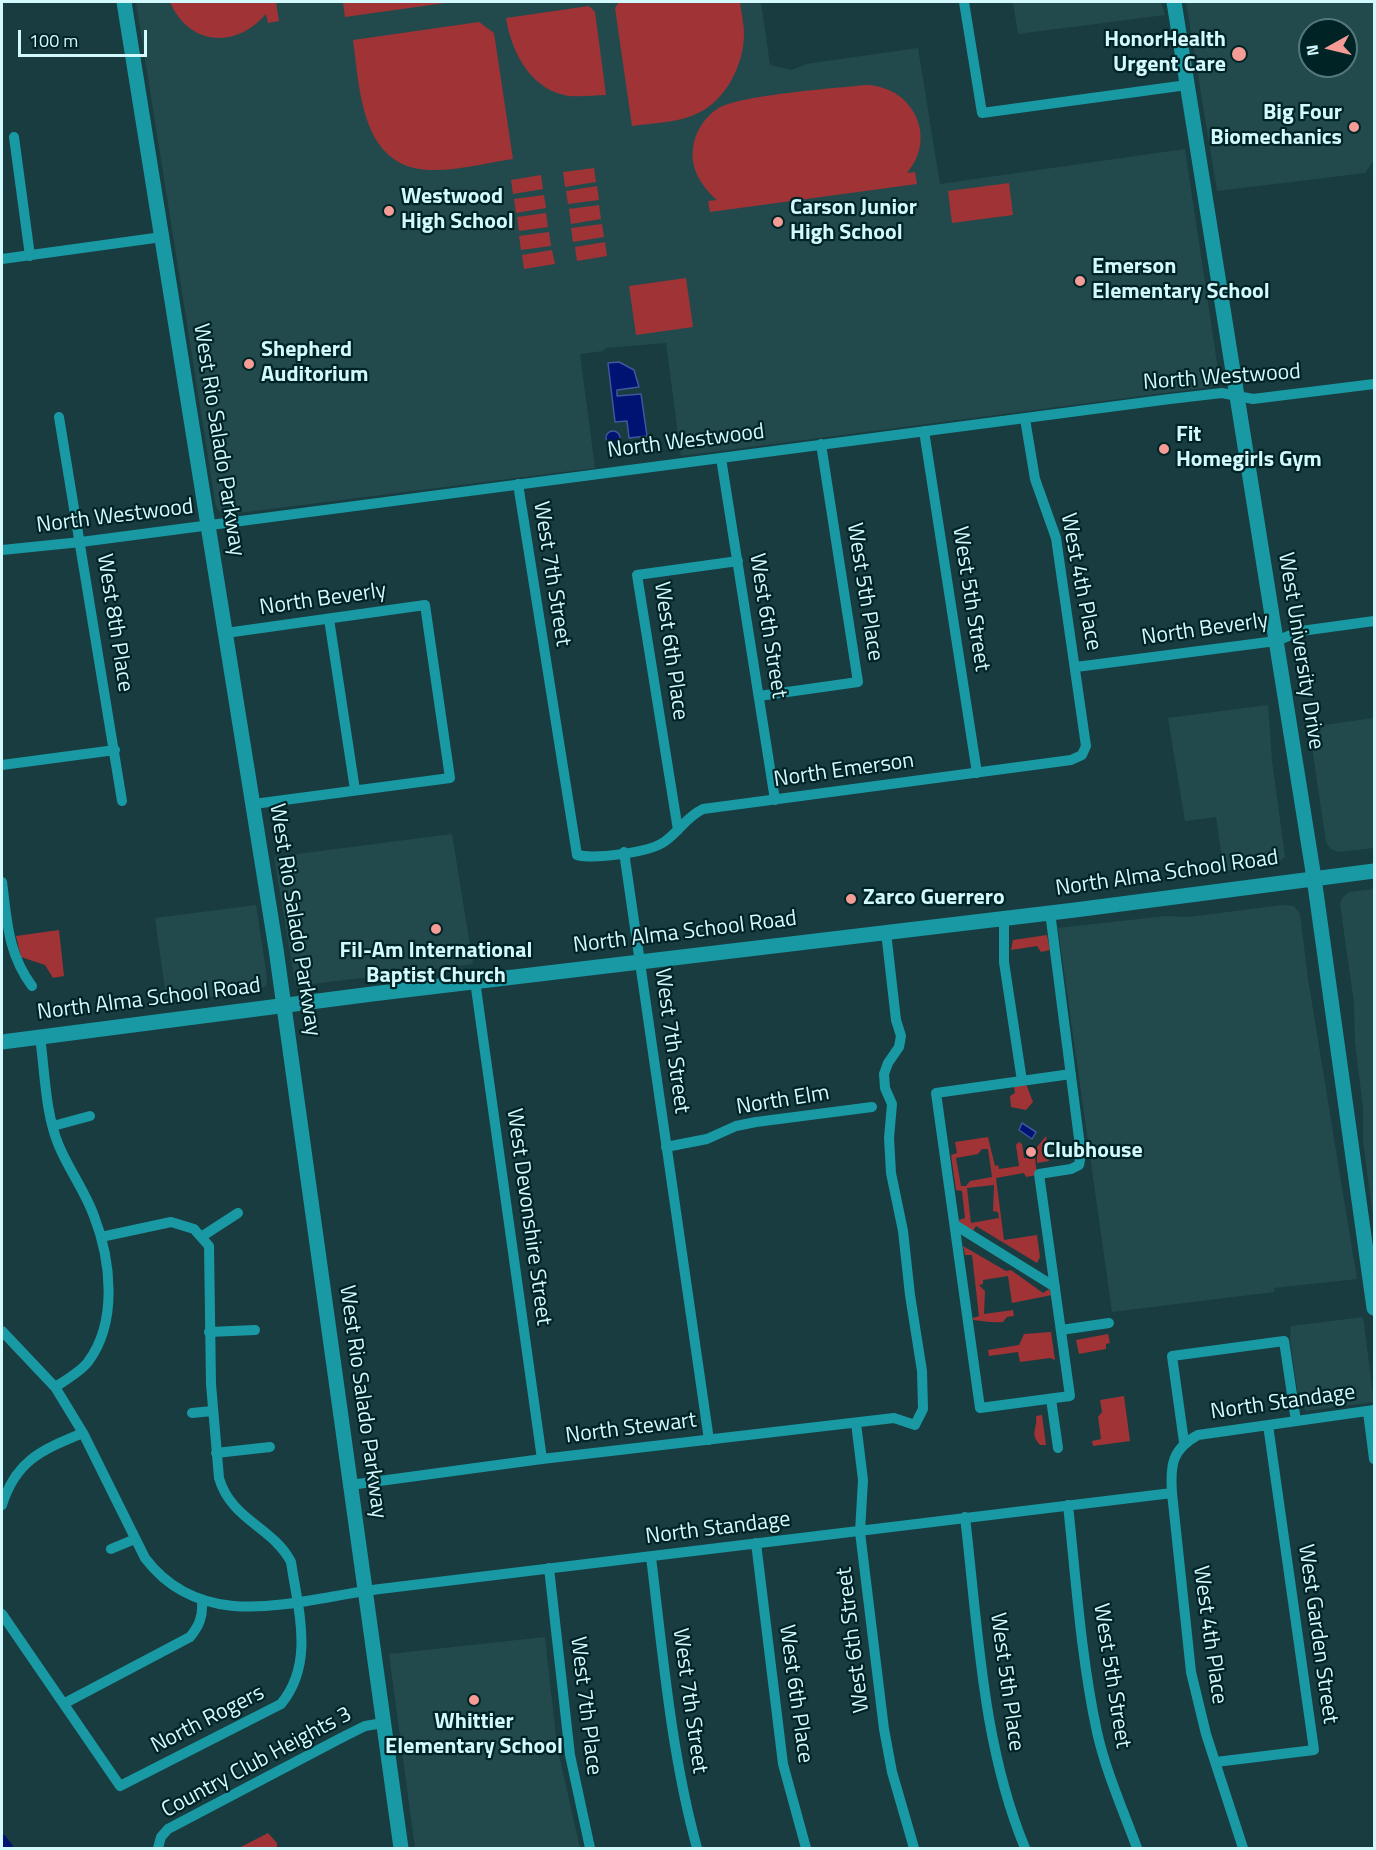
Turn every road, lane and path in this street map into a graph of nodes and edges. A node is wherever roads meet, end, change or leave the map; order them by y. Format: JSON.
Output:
{"nodes":[{"id":1,"x":124,"y":2,"type":"edge"},
{"id":2,"x":964,"y":2,"type":"edge"},
{"id":3,"x":1174,"y":2,"type":"edge"},
{"id":4,"x":1187,"y":85,"type":"junction"},
{"id":5,"x":14,"y":137,"type":"dead end"},
{"id":6,"x":162,"y":237,"type":"junction"},
{"id":7,"x":30,"y":256,"type":"junction"},
{"id":8,"x":2,"y":259,"type":"edge"},
{"id":9,"x":1374,"y":384,"type":"edge"},
{"id":10,"x":1237,"y":395,"type":"junction"},
{"id":11,"x":59,"y":417,"type":"dead end"},
{"id":12,"x":1025,"y":418,"type":"junction"},
{"id":13,"x":924,"y":431,"type":"junction"},
{"id":14,"x":821,"y":444,"type":"junction"},
{"id":15,"x":721,"y":458,"type":"junction"},
{"id":16,"x":518,"y":484,"type":"junction"},
{"id":17,"x":208,"y":525,"type":"junction"},
{"id":18,"x":81,"y":542,"type":"junction"},
{"id":19,"x":2,"y":550,"type":"edge"},
{"id":20,"x":738,"y":561,"type":"junction"},
{"id":21,"x":329,"y":619,"type":"junction"},
{"id":22,"x":1374,"y":621,"type":"edge"},
{"id":23,"x":226,"y":633,"type":"junction"},
{"id":24,"x":1276,"y":641,"type":"junction"},
{"id":25,"x":1076,"y":667,"type":"junction"},
{"id":26,"x":759,"y":696,"type":"junction"},
{"id":27,"x":115,"y":750,"type":"junction"},
{"id":28,"x":1082,"y":754,"type":"joint"},
{"id":29,"x":2,"y":765,"type":"edge"},
{"id":30,"x":977,"y":773,"type":"junction"},
{"id":31,"x":355,"y":790,"type":"junction"},
{"id":32,"x":775,"y":800,"type":"junction"},
{"id":33,"x":122,"y":801,"type":"dead end"},
{"id":34,"x":254,"y":804,"type":"junction"},
{"id":35,"x":678,"y":830,"type":"junction"},
{"id":36,"x":624,"y":852,"type":"junction"},
{"id":37,"x":1374,"y":870,"type":"edge"},
{"id":38,"x":1314,"y":878,"type":"junction"},
{"id":39,"x":2,"y":882,"type":"edge"},
{"id":40,"x":1050,"y":912,"type":"junction"},
{"id":41,"x":1004,"y":918,"type":"junction"},
{"id":42,"x":886,"y":932,"type":"junction"},
{"id":43,"x":640,"y":961,"type":"junction"},
{"id":44,"x":475,"y":981,"type":"junction"},
{"id":45,"x":32,"y":986,"type":"dead end"},
{"id":46,"x":285,"y":1005,"type":"junction"},
{"id":47,"x":40,"y":1037,"type":"junction"},
{"id":48,"x":2,"y":1042,"type":"edge"},
{"id":49,"x":1071,"y":1074,"type":"junction"},
{"id":50,"x":1022,"y":1081,"type":"junction"},
{"id":51,"x":872,"y":1107,"type":"dead end"},
{"id":52,"x":90,"y":1116,"type":"dead end"},
{"id":53,"x":53,"y":1126,"type":"junction"},
{"id":54,"x":666,"y":1147,"type":"junction"},
{"id":55,"x":238,"y":1213,"type":"dead end"},
{"id":56,"x":955,"y":1225,"type":"junction"},
{"id":57,"x":101,"y":1237,"type":"junction"},
{"id":58,"x":201,"y":1237,"type":"junction"},
{"id":59,"x":1055,"y":1287,"type":"junction"},
{"id":60,"x":1374,"y":1308,"type":"edge"},
{"id":61,"x":1109,"y":1323,"type":"dead end"},
{"id":62,"x":255,"y":1330,"type":"dead end"},
{"id":63,"x":1061,"y":1330,"type":"junction"},
{"id":64,"x":2,"y":1331,"type":"edge"},
{"id":65,"x":209,"y":1332,"type":"junction"},
{"id":66,"x":55,"y":1387,"type":"junction"},
{"id":67,"x":1050,"y":1399,"type":"junction"},
{"id":68,"x":212,"y":1411,"type":"junction"},
{"id":69,"x":1371,"y":1411,"type":"edge"},
{"id":70,"x":192,"y":1413,"type":"dead end"},
{"id":71,"x":1296,"y":1421,"type":"junction"},
{"id":72,"x":856,"y":1423,"type":"junction"},
{"id":73,"x":1268,"y":1425,"type":"junction"},
{"id":74,"x":83,"y":1433,"type":"junction"},
{"id":75,"x":709,"y":1440,"type":"junction"},
{"id":76,"x":1184,"y":1442,"type":"junction"},
{"id":77,"x":270,"y":1447,"type":"dead end"},
{"id":78,"x":1058,"y":1448,"type":"dead end"},
{"id":79,"x":216,"y":1453,"type":"junction"},
{"id":80,"x":542,"y":1459,"type":"junction"},
{"id":81,"x":1374,"y":1459,"type":"edge"},
{"id":82,"x":350,"y":1485,"type":"junction"},
{"id":83,"x":1172,"y":1493,"type":"junction"},
{"id":84,"x":2,"y":1505,"type":"edge"},
{"id":85,"x":1068,"y":1505,"type":"junction"},
{"id":86,"x":965,"y":1517,"type":"junction"},
{"id":87,"x":860,"y":1532,"type":"junction"},
{"id":88,"x":135,"y":1539,"type":"junction"},
{"id":89,"x":756,"y":1543,"type":"junction"},
{"id":90,"x":111,"y":1549,"type":"dead end"},
{"id":91,"x":651,"y":1557,"type":"junction"},
{"id":92,"x":549,"y":1568,"type":"junction"},
{"id":93,"x":366,"y":1590,"type":"junction"},
{"id":94,"x":202,"y":1602,"type":"junction"},
{"id":95,"x":297,"y":1602,"type":"junction"},
{"id":96,"x":2,"y":1614,"type":"edge"},
{"id":97,"x":65,"y":1702,"type":"junction"},
{"id":98,"x":383,"y":1723,"type":"junction"},
{"id":99,"x":1216,"y":1762,"type":"junction"},
{"id":100,"x":158,"y":1848,"type":"edge"},
{"id":101,"x":401,"y":1848,"type":"edge"},
{"id":102,"x":590,"y":1848,"type":"edge"},
{"id":103,"x":697,"y":1848,"type":"edge"},
{"id":104,"x":806,"y":1848,"type":"edge"},
{"id":105,"x":914,"y":1848,"type":"edge"},
{"id":106,"x":1025,"y":1848,"type":"edge"},
{"id":107,"x":1137,"y":1848,"type":"edge"},
{"id":108,"x":1243,"y":1848,"type":"edge"}],
"edges":[{"from":1,"to":6,"type":"main road","name":"West Rio Salado Parkway"},
{"from":2,"to":4,"type":"street"},
{"from":3,"to":4,"type":"main road","name":"West University Drive"},
{"from":4,"to":10,"type":"main road","name":"West University Drive"},
{"from":5,"to":7,"type":"street"},
{"from":6,"to":7,"type":"street"},
{"from":6,"to":17,"type":"main road","name":"West Rio Salado Parkway"},
{"from":7,"to":8,"type":"street"},
{"from":9,"to":10,"type":"street","name":"North Westwood"},
{"from":10,"to":12,"type":"street","name":"North Westwood"},
{"from":10,"to":24,"type":"main road","name":"West University Drive"},
{"from":11,"to":18,"type":"street","name":"West 8th Place"},
{"from":12,"to":13,"type":"street","name":"North Westwood"},
{"from":12,"to":25,"type":"street","name":"West 4th Place"},
{"from":13,"to":14,"type":"street","name":"North Westwood"},
{"from":13,"to":30,"type":"street","name":"West 5th Street"},
{"from":14,"to":15,"type":"street","name":"North Westwood"},
{"from":14,"to":26,"type":"street","name":"West 5th Place"},
{"from":15,"to":16,"type":"street","name":"North Westwood"},
{"from":15,"to":20,"type":"street","name":"West 6th Street"},
{"from":16,"to":17,"type":"street","name":"North Westwood"},
{"from":16,"to":36,"type":"street","name":"West 7th Street"},
{"from":17,"to":18,"type":"street","name":"North Westwood"},
{"from":17,"to":23,"type":"main road","name":"West Rio Salado Parkway"},
{"from":18,"to":19,"type":"street","name":"North Westwood"},
{"from":18,"to":27,"type":"street","name":"West 8th Place"},
{"from":20,"to":26,"type":"street","name":"West 6th Street"},
{"from":20,"to":35,"type":"street","name":"West 6th Place"},
{"from":21,"to":23,"type":"street","name":"North Beverly"},
{"from":21,"to":31,"type":"street"},
{"from":21,"to":31,"type":"street","name":"North Beverly"},
{"from":22,"to":24,"type":"street","name":"North Beverly"},
{"from":23,"to":34,"type":"main road","name":"West Rio Salado Parkway"},
{"from":24,"to":25,"type":"street","name":"North Beverly"},
{"from":24,"to":38,"type":"main road","name":"West University Drive"},
{"from":25,"to":28,"type":"street","name":"West 4th Place"},
{"from":26,"to":32,"type":"street","name":"West 6th Street"},
{"from":27,"to":29,"type":"street"},
{"from":27,"to":33,"type":"street","name":"West 8th Place"},
{"from":28,"to":30,"type":"street","name":"North Emerson"},
{"from":30,"to":32,"type":"street","name":"North Emerson"},
{"from":31,"to":34,"type":"street"},
{"from":32,"to":35,"type":"street","name":"North Emerson"},
{"from":34,"to":46,"type":"main road","name":"West Rio Salado Parkway"},
{"from":35,"to":36,"type":"street","name":"North Emerson"},
{"from":36,"to":43,"type":"street","name":"West 7th Street"},
{"from":37,"to":38,"type":"main road","name":"North Alma School Road"},
{"from":38,"to":40,"type":"main road","name":"North Alma School Road"},
{"from":38,"to":60,"type":"main road","name":"West University Drive"},
{"from":39,"to":45,"type":"street"},
{"from":40,"to":41,"type":"main road","name":"North Alma School Road"},
{"from":40,"to":49,"type":"street"},
{"from":41,"to":42,"type":"main road","name":"North Alma School Road"},
{"from":41,"to":50,"type":"street"},
{"from":42,"to":43,"type":"main road","name":"North Alma School Road"},
{"from":42,"to":72,"type":"street","name":"North Stewart"},
{"from":43,"to":44,"type":"main road","name":"North Alma School Road"},
{"from":43,"to":54,"type":"street","name":"West 7th Street"},
{"from":44,"to":46,"type":"main road","name":"North Alma School Road"},
{"from":44,"to":80,"type":"street","name":"West Devonshire Street"},
{"from":46,"to":47,"type":"main road","name":"North Alma School Road"},
{"from":46,"to":82,"type":"main road","name":"West Rio Salado Parkway"},
{"from":47,"to":48,"type":"main road","name":"North Alma School Road"},
{"from":47,"to":53,"type":"street"},
{"from":49,"to":50,"type":"street"},
{"from":49,"to":59,"type":"street"},
{"from":50,"to":56,"type":"street"},
{"from":51,"to":54,"type":"street","name":"North Elm"},
{"from":52,"to":53,"type":"street"},
{"from":53,"to":57,"type":"street"},
{"from":54,"to":75,"type":"street","name":"West 7th Street"},
{"from":55,"to":58,"type":"street"},
{"from":56,"to":59,"type":"street"},
{"from":56,"to":67,"type":"street"},
{"from":57,"to":58,"type":"street"},
{"from":57,"to":66,"type":"street"},
{"from":58,"to":65,"type":"street","name":"North Rogers"},
{"from":59,"to":63,"type":"street"},
{"from":61,"to":63,"type":"street"},
{"from":62,"to":65,"type":"street"},
{"from":63,"to":67,"type":"street"},
{"from":64,"to":66,"type":"street"},
{"from":65,"to":68,"type":"street","name":"North Rogers"},
{"from":66,"to":74,"type":"street"},
{"from":67,"to":78,"type":"street"},
{"from":68,"to":70,"type":"street"},
{"from":68,"to":79,"type":"street","name":"North Rogers"},
{"from":69,"to":71,"type":"street","name":"North Standage"},
{"from":69,"to":81,"type":"street"},
{"from":71,"to":73,"type":"street","name":"North Standage"},
{"from":71,"to":76,"type":"street"},
{"from":72,"to":75,"type":"street","name":"North Stewart"},
{"from":72,"to":87,"type":"street","name":"West 6th Street"},
{"from":73,"to":76,"type":"street","name":"North Standage"},
{"from":73,"to":99,"type":"street","name":"West Garden Street"},
{"from":74,"to":84,"type":"street"},
{"from":74,"to":88,"type":"street"},
{"from":75,"to":80,"type":"street","name":"North Stewart"},
{"from":76,"to":83,"type":"street","name":"North Standage"},
{"from":77,"to":79,"type":"street"},
{"from":79,"to":95,"type":"street","name":"North Rogers"},
{"from":80,"to":82,"type":"street","name":"North Stewart"},
{"from":82,"to":93,"type":"main road","name":"West Rio Salado Parkway"},
{"from":83,"to":85,"type":"street","name":"North Standage"},
{"from":83,"to":99,"type":"street","name":"West 4th Place"},
{"from":85,"to":86,"type":"street","name":"North Standage"},
{"from":85,"to":107,"type":"street","name":"West 5th Street"},
{"from":86,"to":87,"type":"street","name":"North Standage"},
{"from":86,"to":106,"type":"street","name":"West 5th Place"},
{"from":87,"to":89,"type":"street","name":"North Standage"},
{"from":87,"to":105,"type":"street","name":"West 6th Street"},
{"from":88,"to":90,"type":"street"},
{"from":88,"to":94,"type":"street"},
{"from":89,"to":91,"type":"street","name":"North Standage"},
{"from":89,"to":104,"type":"street","name":"West 6th Place"},
{"from":91,"to":92,"type":"street","name":"North Standage"},
{"from":91,"to":103,"type":"street","name":"West 7th Street"},
{"from":92,"to":93,"type":"street","name":"North Standage"},
{"from":92,"to":102,"type":"street","name":"West 7th Place"},
{"from":93,"to":95,"type":"street","name":"North Standage"},
{"from":93,"to":98,"type":"main road","name":"West Rio Salado Parkway"},
{"from":94,"to":95,"type":"street","name":"North Standage"},
{"from":94,"to":97,"type":"street"},
{"from":95,"to":97,"type":"street","name":"North Rogers"},
{"from":96,"to":97,"type":"street"},
{"from":98,"to":100,"type":"street","name":"Country Club Heights 3"},
{"from":98,"to":101,"type":"main road","name":"West Rio Salado Parkway"},
{"from":99,"to":108,"type":"street","name":"West 4th Place"}]}
